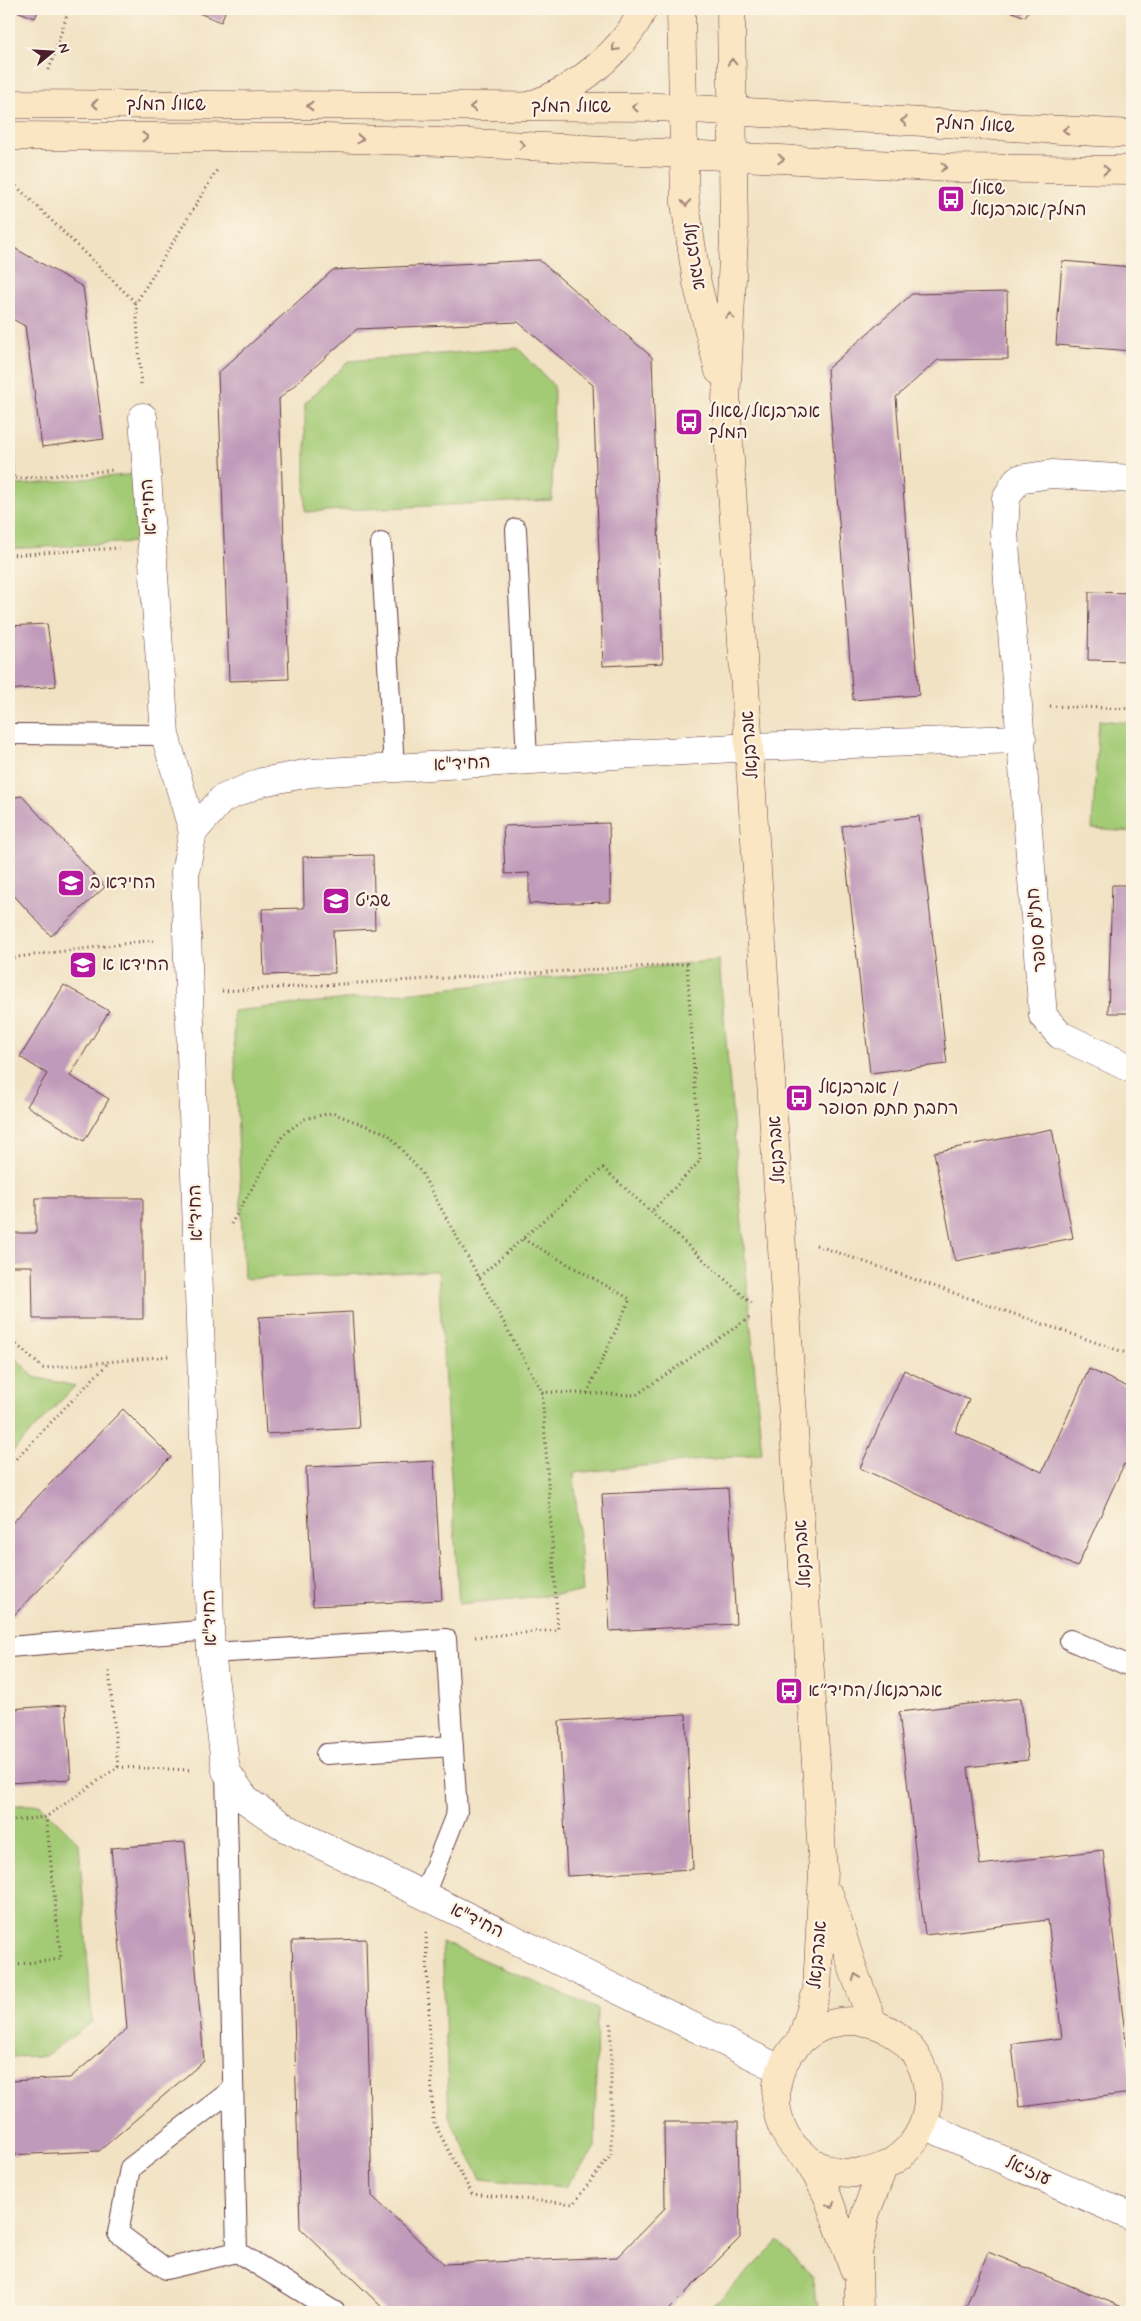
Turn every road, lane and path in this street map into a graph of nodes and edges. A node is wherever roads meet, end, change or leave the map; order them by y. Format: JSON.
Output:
{"nodes":[{"id":1,"x":69,"y":9,"type":"edge"},
{"id":2,"x":643,"y":9,"type":"edge"},
{"id":3,"x":680,"y":9,"type":"edge"},
{"id":4,"x":731,"y":9,"type":"edge"},
{"id":5,"x":9,"y":104,"type":"edge"},
{"id":6,"x":38,"y":104,"type":"junction"},
{"id":7,"x":526,"y":107,"type":"junction"},
{"id":8,"x":684,"y":109,"type":"junction"},
{"id":9,"x":733,"y":111,"type":"junction"},
{"id":10,"x":1132,"y":134,"type":"edge"},
{"id":11,"x":9,"y":136,"type":"edge"},
{"id":12,"x":236,"y":138,"type":"junction"},
{"id":13,"x":683,"y":154,"type":"junction"},
{"id":14,"x":732,"y":157,"type":"junction"},
{"id":15,"x":1132,"y":170,"type":"edge"},
{"id":16,"x":9,"y":179,"type":"edge"},
{"id":17,"x":136,"y":303,"type":"junction"},
{"id":18,"x":726,"y":400,"type":"junction"},
{"id":19,"x":143,"y":417,"type":"joint"},
{"id":20,"x":9,"y":430,"type":"edge"},
{"id":21,"x":146,"y":467,"type":"junction"},
{"id":22,"x":1132,"y":478,"type":"edge"},
{"id":23,"x":516,"y":530,"type":"dead end"},
{"id":24,"x":381,"y":543,"type":"dead end"},
{"id":25,"x":152,"y":546,"type":"junction"},
{"id":26,"x":9,"y":555,"type":"edge"},
{"id":27,"x":1019,"y":705,"type":"junction"},
{"id":28,"x":1132,"y":709,"type":"edge"},
{"id":29,"x":9,"y":734,"type":"edge"},
{"id":30,"x":165,"y":735,"type":"junction"},
{"id":31,"x":1022,"y":739,"type":"junction"},
{"id":32,"x":750,"y":747,"type":"junction"},
{"id":33,"x":527,"y":760,"type":"junction"},
{"id":34,"x":394,"y":768,"type":"junction"},
{"id":35,"x":193,"y":832,"type":"junction"},
{"id":36,"x":187,"y":936,"type":"junction"},
{"id":37,"x":9,"y":958,"type":"edge"},
{"id":38,"x":189,"y":993,"type":"junction"},
{"id":39,"x":1132,"y":1069,"type":"edge"},
{"id":40,"x":651,"y":1212,"type":"junction"},
{"id":41,"x":228,"y":1229,"type":"dead end"},
{"id":42,"x":782,"y":1234,"type":"junction"},
{"id":43,"x":522,"y":1238,"type":"junction"},
{"id":44,"x":479,"y":1277,"type":"junction"},
{"id":45,"x":9,"y":1338,"type":"edge"},
{"id":46,"x":201,"y":1353,"type":"junction"},
{"id":47,"x":1132,"y":1355,"type":"edge"},
{"id":48,"x":109,"y":1362,"type":"junction"},
{"id":49,"x":542,"y":1392,"type":"junction"},
{"id":50,"x":587,"y":1393,"type":"junction"},
{"id":51,"x":9,"y":1466,"type":"edge"},
{"id":52,"x":107,"y":1639,"type":"junction"},
{"id":53,"x":446,"y":1639,"type":"junction"},
{"id":54,"x":1070,"y":1640,"type":"dead end"},
{"id":55,"x":211,"y":1641,"type":"junction"},
{"id":56,"x":9,"y":1647,"type":"edge"},
{"id":57,"x":1132,"y":1667,"type":"edge"},
{"id":58,"x":453,"y":1746,"type":"junction"},
{"id":59,"x":326,"y":1754,"type":"dead end"},
{"id":60,"x":118,"y":1767,"type":"junction"},
{"id":61,"x":226,"y":1771,"type":"junction"},
{"id":62,"x":46,"y":1817,"type":"junction"},
{"id":63,"x":9,"y":1821,"type":"edge"},
{"id":64,"x":823,"y":1870,"type":"junction"},
{"id":65,"x":424,"y":1895,"type":"junction"},
{"id":66,"x":9,"y":1964,"type":"edge"},
{"id":67,"x":611,"y":1986,"type":"junction"},
{"id":68,"x":873,"y":2022,"type":"junction"},
{"id":69,"x":802,"y":2038,"type":"junction"},
{"id":70,"x":780,"y":2069,"type":"junction"},
{"id":71,"x":233,"y":2089,"type":"junction"},
{"id":72,"x":924,"y":2125,"type":"junction"},
{"id":73,"x":809,"y":2161,"type":"junction"},
{"id":74,"x":882,"y":2168,"type":"junction"},
{"id":75,"x":1130,"y":2210,"type":"edge"},
{"id":76,"x":237,"y":2252,"type":"junction"},
{"id":77,"x":858,"y":2280,"type":"junction"},
{"id":78,"x":335,"y":2312,"type":"edge"},
{"id":79,"x":859,"y":2312,"type":"edge"}],
"edges":[{"from":1,"to":6,"type":"path"},
{"from":2,"to":7,"type":"street","one_way":true},
{"from":3,"to":8,"type":"street","name":"אברבנאל"},
{"from":9,"to":4,"type":"street","name":"אברבנאל","one_way":true},
{"from":5,"to":6,"type":"street","name":"שאול המלך"},
{"from":7,"to":6,"type":"street","name":"שאול המלך","one_way":true},
{"from":8,"to":7,"type":"street","name":"שאול המלך","one_way":true},
{"from":8,"to":9,"type":"street","name":"שאול המלך"},
{"from":8,"to":13,"type":"street","name":"אברבנאל"},
{"from":10,"to":9,"type":"street","name":"שאול המלך","one_way":true},
{"from":9,"to":14,"type":"street","name":"אברבנאל"},
{"from":11,"to":12,"type":"street","name":"שאול המלך","one_way":true},
{"from":12,"to":13,"type":"street","name":"שאול המלך","one_way":true},
{"from":12,"to":17,"type":"path"},
{"from":13,"to":14,"type":"street","name":"שאול המלך"},
{"from":13,"to":18,"type":"street","name":"אברבנאל","one_way":true},
{"from":14,"to":15,"type":"street","name":"שאול המלך","one_way":true},
{"from":18,"to":14,"type":"street","name":"אברבנאל","one_way":true},
{"from":16,"to":17,"type":"path"},
{"from":17,"to":19,"type":"path"},
{"from":18,"to":32,"type":"street","name":"אברבנאל"},
{"from":19,"to":21,"type":"street","name":"החיד\"א"},
{"from":20,"to":21,"type":"path"},
{"from":21,"to":25,"type":"street","name":"החיד\"א"},
{"from":22,"to":27,"type":"street","name":"חת\"ם סופר"},
{"from":23,"to":33,"type":"lane"},
{"from":24,"to":34,"type":"lane"},
{"from":25,"to":26,"type":"path"},
{"from":25,"to":30,"type":"street","name":"החיד\"א"},
{"from":27,"to":28,"type":"path"},
{"from":27,"to":31,"type":"street","name":"חת\"ם סופר"},
{"from":29,"to":30,"type":"lane"},
{"from":30,"to":35,"type":"street","name":"החיד\"א"},
{"from":31,"to":32,"type":"street"},
{"from":31,"to":39,"type":"street","name":"חת\"ם סופר"},
{"from":32,"to":33,"type":"street","name":"החיד\"א"},
{"from":32,"to":42,"type":"street","name":"אברבנאל"},
{"from":33,"to":34,"type":"street","name":"החיד\"א"},
{"from":34,"to":35,"type":"street","name":"החיד\"א"},
{"from":35,"to":36,"type":"street","name":"החיד\"א"},
{"from":36,"to":37,"type":"path"},
{"from":36,"to":38,"type":"street","name":"החיד\"א"},
{"from":38,"to":40,"type":"path"},
{"from":38,"to":46,"type":"street","name":"החיד\"א"},
{"from":40,"to":43,"type":"path"},
{"from":40,"to":50,"type":"path"},
{"from":41,"to":44,"type":"path"},
{"from":42,"to":47,"type":"path"},
{"from":42,"to":64,"type":"street","name":"אברבנאל"},
{"from":43,"to":44,"type":"path"},
{"from":43,"to":50,"type":"path"},
{"from":44,"to":49,"type":"path"},
{"from":45,"to":48,"type":"path"},
{"from":46,"to":48,"type":"path"},
{"from":46,"to":55,"type":"street","name":"החיד\"א"},
{"from":48,"to":51,"type":"path"},
{"from":49,"to":50,"type":"path"},
{"from":49,"to":53,"type":"path"},
{"from":52,"to":55,"type":"lane"},
{"from":52,"to":56,"type":"lane"},
{"from":52,"to":60,"type":"path"},
{"from":53,"to":55,"type":"lane"},
{"from":53,"to":58,"type":"lane"},
{"from":54,"to":57,"type":"lane"},
{"from":55,"to":61,"type":"street","name":"החיד\"א"},
{"from":58,"to":59,"type":"lane"},
{"from":58,"to":65,"type":"lane"},
{"from":60,"to":61,"type":"path"},
{"from":60,"to":62,"type":"path"},
{"from":61,"to":65,"type":"street","name":"החיד\"א"},
{"from":61,"to":71,"type":"lane"},
{"from":62,"to":63,"type":"path"},
{"from":62,"to":66,"type":"path"},
{"from":68,"to":64,"type":"street","name":"אברבנאל","one_way":true},
{"from":64,"to":69,"type":"street","name":"אברבנאל"},
{"from":65,"to":67,"type":"street","name":"החיד\"א"},
{"from":65,"to":67,"type":"path"},
{"from":67,"to":70,"type":"street","name":"החיד\"א"},
{"from":68,"to":69,"type":"street"},
{"from":68,"to":72,"type":"street"},
{"from":69,"to":70,"type":"street"},
{"from":70,"to":73,"type":"street"},
{"from":71,"to":76,"type":"lane"},
{"from":71,"to":76,"type":"lane"},
{"from":72,"to":74,"type":"street"},
{"from":72,"to":75,"type":"street","name":"עוזיאל"},
{"from":73,"to":74,"type":"street"},
{"from":73,"to":77,"type":"street","one_way":true},
{"from":74,"to":77,"type":"street"},
{"from":76,"to":78,"type":"lane"},
{"from":77,"to":79,"type":"street"}]}
